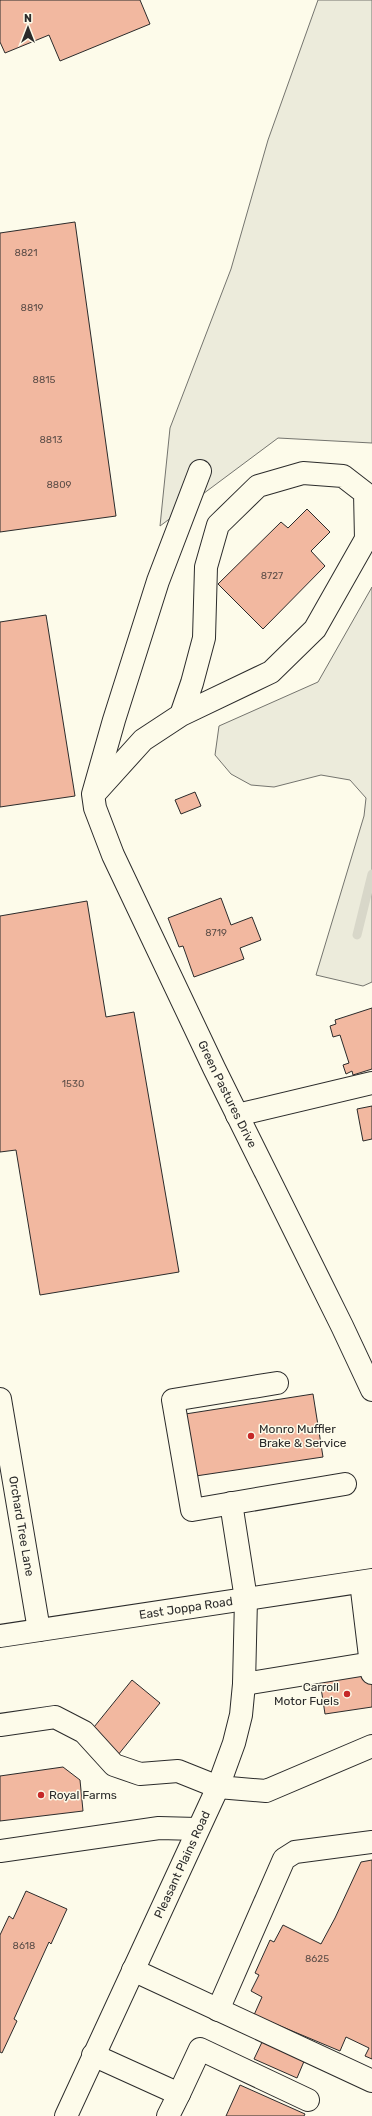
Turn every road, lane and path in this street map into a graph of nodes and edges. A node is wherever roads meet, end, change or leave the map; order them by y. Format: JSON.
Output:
{"nodes":[{"id":1,"x":200,"y":471,"type":"dead end"},
{"id":2,"x":181,"y":715,"type":"junction"},
{"id":3,"x":93,"y":794,"type":"junction"},
{"id":4,"x":372,"y":1083,"type":"edge"},
{"id":5,"x":237,"y":1115,"type":"junction"},
{"id":6,"x":277,"y":1383,"type":"dead end"},
{"id":7,"x":372,"y":1390,"type":"edge"},
{"id":8,"x":0,"y":1399,"type":"edge"},
{"id":9,"x":345,"y":1484,"type":"dead end"},
{"id":10,"x":231,"y":1503,"type":"junction"},
{"id":11,"x":366,"y":1581,"type":"edge"},
{"id":12,"x":246,"y":1599,"type":"junction"},
{"id":13,"x":39,"y":1630,"type":"junction"},
{"id":14,"x":0,"y":1636,"type":"edge"},
{"id":15,"x":371,"y":1667,"type":"edge"},
{"id":16,"x":244,"y":1684,"type":"junction"},
{"id":17,"x":0,"y":1725,"type":"edge"},
{"id":18,"x":372,"y":1746,"type":"edge"},
{"id":19,"x":218,"y":1787,"type":"junction"},
{"id":20,"x":197,"y":1828,"type":"junction"},
{"id":21,"x":372,"y":1842,"type":"edge"},
{"id":22,"x":0,"y":1851,"type":"edge"},
{"id":23,"x":133,"y":1970,"type":"junction"},
{"id":24,"x":218,"y":2010,"type":"junction"},
{"id":25,"x":93,"y":2055,"type":"junction"},
{"id":26,"x":372,"y":2081,"type":"edge"},
{"id":27,"x":178,"y":2094,"type":"junction"},
{"id":28,"x":308,"y":2100,"type":"dead end"},
{"id":29,"x":66,"y":2116,"type":"edge"},
{"id":30,"x":168,"y":2116,"type":"edge"}],
"edges":[{"from":1,"to":3,"type":"street"},
{"from":2,"to":2,"type":"street"},
{"from":2,"to":3,"type":"street"},
{"from":3,"to":5,"type":"street","name":"Green Pastures Drive"},
{"from":4,"to":5,"type":"street"},
{"from":5,"to":7,"type":"street","name":"Green Pastures Drive"},
{"from":6,"to":10,"type":"street"},
{"from":8,"to":13,"type":"street","name":"Orchard Tree Lane"},
{"from":9,"to":10,"type":"street"},
{"from":10,"to":12,"type":"street","name":"Pleasant Plains Road"},
{"from":11,"to":12,"type":"street","name":"East Joppa Road"},
{"from":11,"to":15,"type":"street"},
{"from":12,"to":13,"type":"street","name":"East Joppa Road"},
{"from":12,"to":16,"type":"street","name":"Pleasant Plains Road"},
{"from":13,"to":14,"type":"street","name":"East Joppa Road"},
{"from":15,"to":16,"type":"street"},
{"from":16,"to":19,"type":"street","name":"Pleasant Plains Road"},
{"from":17,"to":19,"type":"street"},
{"from":18,"to":19,"type":"street"},
{"from":19,"to":20,"type":"street","name":"Pleasant Plains Road"},
{"from":20,"to":22,"type":"street"},
{"from":20,"to":23,"type":"street","name":"Pleasant Plains Road"},
{"from":21,"to":24,"type":"street"},
{"from":23,"to":24,"type":"street"},
{"from":23,"to":25,"type":"street","name":"Pleasant Plains Road"},
{"from":24,"to":26,"type":"street"},
{"from":25,"to":27,"type":"street"},
{"from":25,"to":29,"type":"street","name":"Pleasant Plains Road"},
{"from":27,"to":28,"type":"street"},
{"from":27,"to":30,"type":"street"}]}
